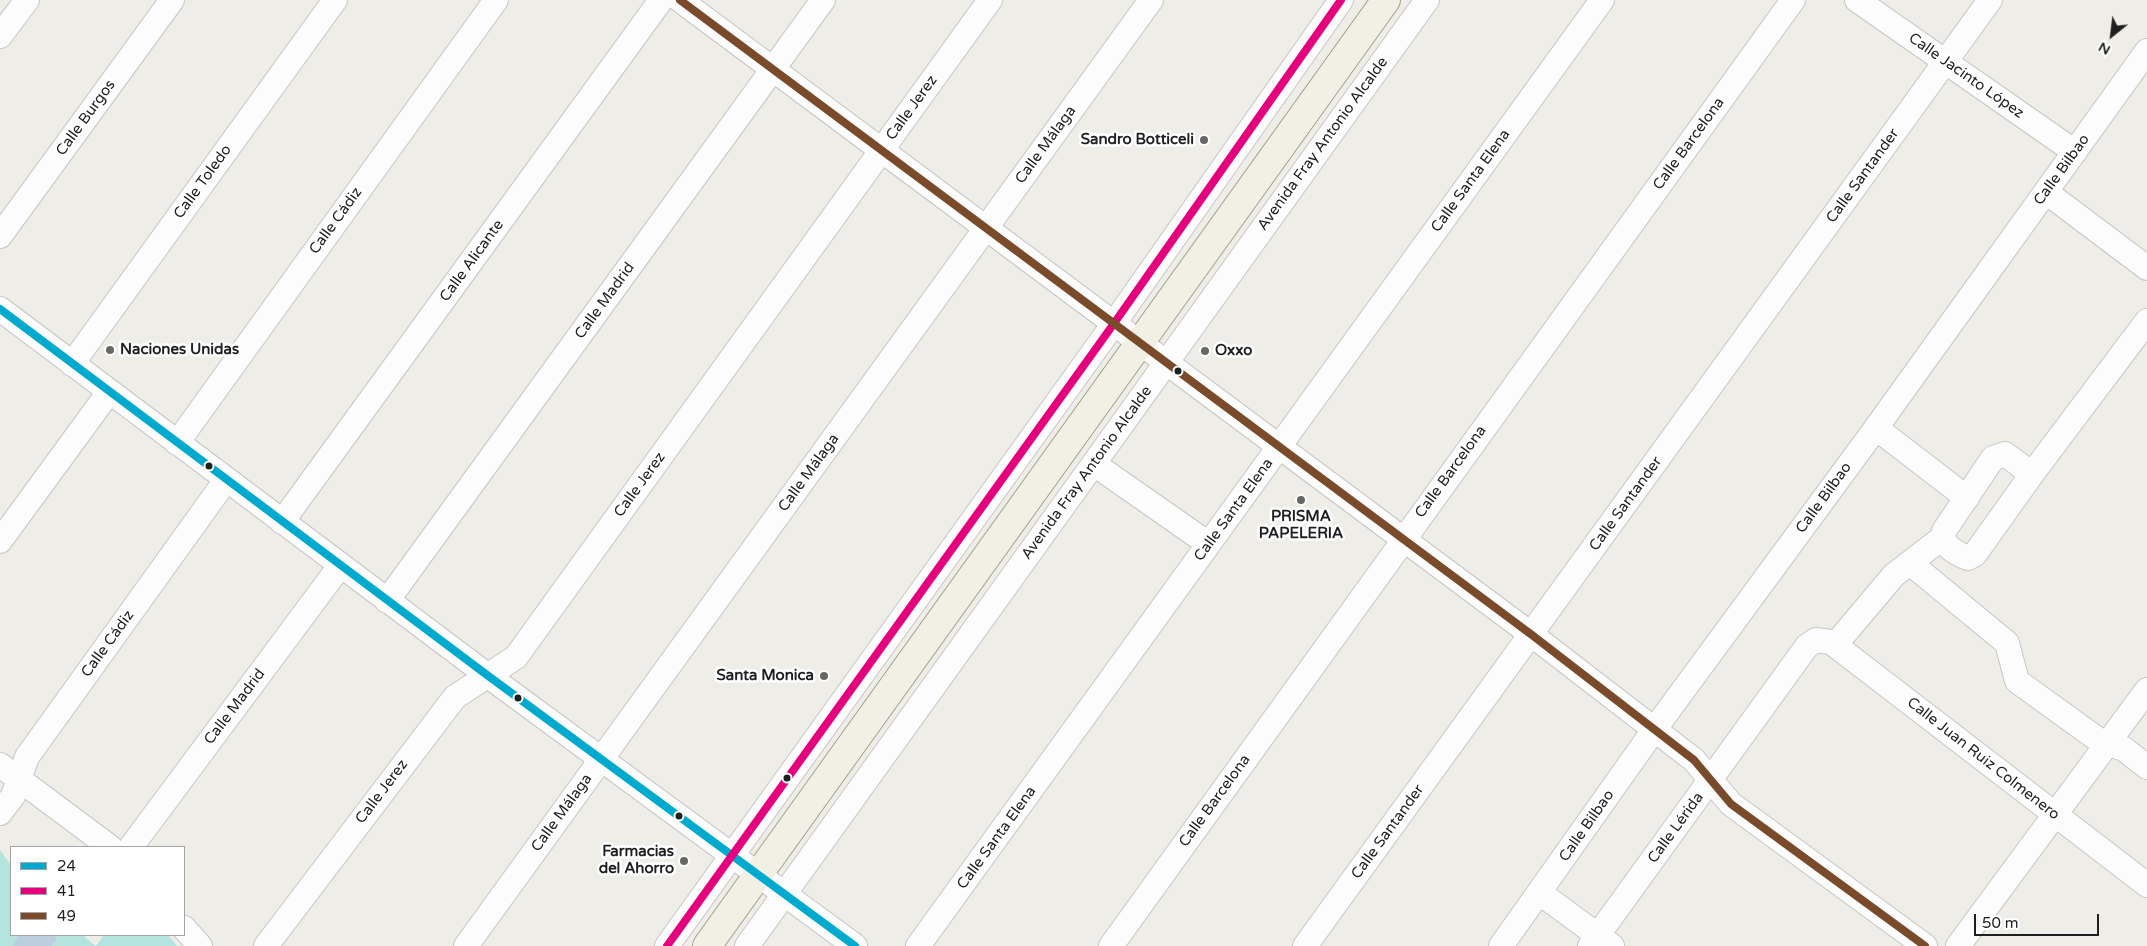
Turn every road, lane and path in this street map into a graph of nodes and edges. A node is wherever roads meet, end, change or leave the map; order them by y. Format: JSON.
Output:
{"nodes":[{"id":1,"x":27,"y":0,"type":"edge"},
{"id":2,"x":172,"y":0,"type":"edge"},
{"id":3,"x":335,"y":0,"type":"edge"},
{"id":4,"x":496,"y":0,"type":"edge"},
{"id":5,"x":661,"y":0,"type":"edge"},
{"id":6,"x":680,"y":0,"type":"edge"},
{"id":7,"x":823,"y":0,"type":"edge"},
{"id":8,"x":990,"y":0,"type":"edge"},
{"id":9,"x":1150,"y":0,"type":"edge"},
{"id":10,"x":1341,"y":0,"type":"edge"},
{"id":11,"x":1386,"y":0,"type":"edge"},
{"id":12,"x":1427,"y":0,"type":"edge"},
{"id":13,"x":1602,"y":0,"type":"edge"},
{"id":14,"x":1793,"y":0,"type":"edge"},
{"id":15,"x":1857,"y":0,"type":"edge"},
{"id":16,"x":1990,"y":0,"type":"edge"},
{"id":17,"x":0,"y":36,"type":"edge"},
{"id":18,"x":2146,"y":55,"type":"edge"},
{"id":19,"x":1945,"y":62,"type":"junction"},
{"id":20,"x":773,"y":69,"type":"junction"},
{"id":21,"x":882,"y":149,"type":"junction"},
{"id":22,"x":2075,"y":152,"type":"junction"},
{"id":23,"x":2046,"y":192,"type":"junction"},
{"id":24,"x":986,"y":227,"type":"junction"},
{"id":25,"x":0,"y":236,"type":"edge"},
{"id":26,"x":2147,"y":268,"type":"edge"},
{"id":27,"x":0,"y":309,"type":"edge"},
{"id":28,"x":2147,"y":321,"type":"edge"},
{"id":29,"x":1115,"y":322,"type":"junction"},
{"id":30,"x":1141,"y":342,"type":"junction"},
{"id":31,"x":1167,"y":361,"type":"junction"},
{"id":32,"x":72,"y":364,"type":"junction"},
{"id":33,"x":110,"y":392,"type":"junction"},
{"id":34,"x":1876,"y":428,"type":"junction"},
{"id":35,"x":177,"y":443,"type":"junction"},
{"id":36,"x":1280,"y":446,"type":"junction"},
{"id":37,"x":1094,"y":464,"type":"junction"},
{"id":38,"x":2032,"y":474,"type":"junction"},
{"id":39,"x":226,"y":480,"type":"junction"},
{"id":40,"x":1967,"y":498,"type":"junction"},
{"id":41,"x":282,"y":522,"type":"junction"},
{"id":42,"x":1200,"y":538,"type":"dead end"},
{"id":43,"x":1403,"y":538,"type":"junction"},
{"id":44,"x":1942,"y":538,"type":"junction"},
{"id":45,"x":0,"y":541,"type":"edge"},
{"id":46,"x":1910,"y":563,"type":"junction"},
{"id":47,"x":340,"y":566,"type":"junction"},
{"id":48,"x":387,"y":602,"type":"junction"},
{"id":49,"x":1532,"y":635,"type":"junction"},
{"id":50,"x":1826,"y":643,"type":"junction"},
{"id":51,"x":487,"y":676,"type":"junction"},
{"id":52,"x":2147,"y":690,"type":"edge"},
{"id":53,"x":1654,"y":730,"type":"junction"},
{"id":54,"x":2108,"y":744,"type":"junction"},
{"id":55,"x":601,"y":760,"type":"junction"},
{"id":56,"x":0,"y":765,"type":"edge"},
{"id":57,"x":2147,"y":767,"type":"edge"},
{"id":58,"x":19,"y":779,"type":"junction"},
{"id":59,"x":1711,"y":781,"type":"junction"},
{"id":60,"x":0,"y":813,"type":"edge"},
{"id":61,"x":2055,"y":814,"type":"junction"},
{"id":62,"x":109,"y":846,"type":"edge"},
{"id":63,"x":132,"y":846,"type":"edge"},
{"id":64,"x":733,"y":855,"type":"junction"},
{"id":65,"x":759,"y":874,"type":"junction"},
{"id":66,"x":2147,"y":884,"type":"edge"},
{"id":67,"x":1540,"y":893,"type":"junction"},
{"id":68,"x":785,"y":894,"type":"junction"},
{"id":69,"x":185,"y":929,"type":"edge"},
{"id":70,"x":1600,"y":943,"type":"edge"},
{"id":71,"x":200,"y":946,"type":"edge"},
{"id":72,"x":266,"y":946,"type":"edge"},
{"id":73,"x":466,"y":946,"type":"edge"},
{"id":74,"x":667,"y":946,"type":"edge"},
{"id":75,"x":707,"y":946,"type":"edge"},
{"id":76,"x":747,"y":946,"type":"edge"},
{"id":77,"x":855,"y":946,"type":"edge"},
{"id":78,"x":918,"y":946,"type":"edge"},
{"id":79,"x":1111,"y":946,"type":"edge"},
{"id":80,"x":1305,"y":946,"type":"edge"},
{"id":81,"x":1502,"y":946,"type":"edge"},
{"id":82,"x":1925,"y":946,"type":"edge"},
{"id":83,"x":1958,"y":946,"type":"edge"}],
"edges":[{"from":1,"to":17,"type":"street"},
{"from":2,"to":25,"type":"street","name":"Calle Burgos"},
{"from":3,"to":32,"type":"street","name":"Calle Toledo"},
{"from":4,"to":35,"type":"street","name":"Calle Cádiz"},
{"from":5,"to":41,"type":"street","name":"Calle Alicante"},
{"from":6,"to":20,"type":"street"},
{"from":7,"to":20,"type":"street","name":"Calle Madrid"},
{"from":8,"to":21,"type":"street","name":"Calle Jerez"},
{"from":9,"to":24,"type":"street","name":"Calle Málaga"},
{"from":10,"to":29,"type":"street"},
{"from":11,"to":30,"type":"main road"},
{"from":12,"to":31,"type":"street","name":"Avenida Fray Antonio Alcalde"},
{"from":13,"to":36,"type":"street","name":"Calle Santa Elena"},
{"from":14,"to":43,"type":"street","name":"Calle Barcelona"},
{"from":15,"to":19,"type":"street","name":"Calle Jacinto López"},
{"from":16,"to":19,"type":"street","name":"Calle Santander"},
{"from":18,"to":22,"type":"street","name":"Calle Bilbao"},
{"from":19,"to":22,"type":"street","name":"Calle Jacinto López"},
{"from":19,"to":49,"type":"street","name":"Calle Santander"},
{"from":20,"to":21,"type":"street"},
{"from":20,"to":48,"type":"street","name":"Calle Madrid"},
{"from":21,"to":24,"type":"street"},
{"from":21,"to":51,"type":"street","name":"Calle Jerez"},
{"from":22,"to":23,"type":"street","name":"Calle Bilbao"},
{"from":23,"to":26,"type":"street"},
{"from":23,"to":34,"type":"street","name":"Calle Bilbao"},
{"from":24,"to":29,"type":"street"},
{"from":24,"to":55,"type":"street","name":"Calle Málaga"},
{"from":27,"to":32,"type":"street"},
{"from":28,"to":38,"type":"street"},
{"from":29,"to":30,"type":"street"},
{"from":29,"to":64,"type":"street"},
{"from":30,"to":31,"type":"street"},
{"from":30,"to":65,"type":"main road"},
{"from":31,"to":36,"type":"street"},
{"from":31,"to":37,"type":"street","name":"Avenida Fray Antonio Alcalde"},
{"from":32,"to":33,"type":"street"},
{"from":33,"to":35,"type":"street"},
{"from":33,"to":45,"type":"street"},
{"from":34,"to":40,"type":"street"},
{"from":34,"to":53,"type":"street","name":"Calle Bilbao"},
{"from":35,"to":39,"type":"street"},
{"from":36,"to":43,"type":"street"},
{"from":36,"to":78,"type":"street","name":"Calle Santa Elena"},
{"from":37,"to":42,"type":"street"},
{"from":37,"to":68,"type":"street","name":"Avenida Fray Antonio Alcalde"},
{"from":38,"to":40,"type":"street","name":"Calle Lérida"},
{"from":38,"to":44,"type":"street"},
{"from":39,"to":41,"type":"street"},
{"from":39,"to":58,"type":"street","name":"Calle Cádiz"},
{"from":40,"to":44,"type":"street","name":"Calle Lérida"},
{"from":41,"to":47,"type":"street"},
{"from":43,"to":49,"type":"street"},
{"from":43,"to":79,"type":"street","name":"Calle Barcelona"},
{"from":44,"to":46,"type":"street","name":"Calle Lérida"},
{"from":46,"to":50,"type":"street","name":"Calle Lérida"},
{"from":46,"to":54,"type":"street"},
{"from":47,"to":48,"type":"street"},
{"from":47,"to":63,"type":"street","name":"Calle Madrid"},
{"from":48,"to":51,"type":"street"},
{"from":49,"to":53,"type":"street"},
{"from":49,"to":80,"type":"street","name":"Calle Santander"},
{"from":50,"to":59,"type":"street","name":"Calle Lérida"},
{"from":50,"to":61,"type":"street","name":"Calle Juan Ruiz Colmenero"},
{"from":51,"to":55,"type":"street"},
{"from":51,"to":72,"type":"street","name":"Calle Jerez"},
{"from":52,"to":54,"type":"street"},
{"from":53,"to":59,"type":"street"},
{"from":53,"to":67,"type":"street","name":"Calle Bilbao"},
{"from":54,"to":57,"type":"street"},
{"from":54,"to":61,"type":"street"},
{"from":55,"to":64,"type":"street"},
{"from":55,"to":73,"type":"street","name":"Calle Málaga"},
{"from":56,"to":58,"type":"street"},
{"from":58,"to":60,"type":"street","name":"Calle Cádiz"},
{"from":58,"to":62,"type":"street"},
{"from":59,"to":70,"type":"street","name":"Calle Lérida"},
{"from":59,"to":82,"type":"street"},
{"from":61,"to":66,"type":"street","name":"Calle Juan Ruiz Colmenero"},
{"from":61,"to":83,"type":"street"},
{"from":64,"to":65,"type":"street"},
{"from":64,"to":74,"type":"street"},
{"from":65,"to":68,"type":"street"},
{"from":65,"to":75,"type":"main road"},
{"from":67,"to":70,"type":"street"},
{"from":67,"to":81,"type":"street","name":"Calle Bilbao"},
{"from":68,"to":76,"type":"street","name":"Avenida Fray Antonio Alcalde"},
{"from":68,"to":77,"type":"street"},
{"from":69,"to":71,"type":"street"}]}
